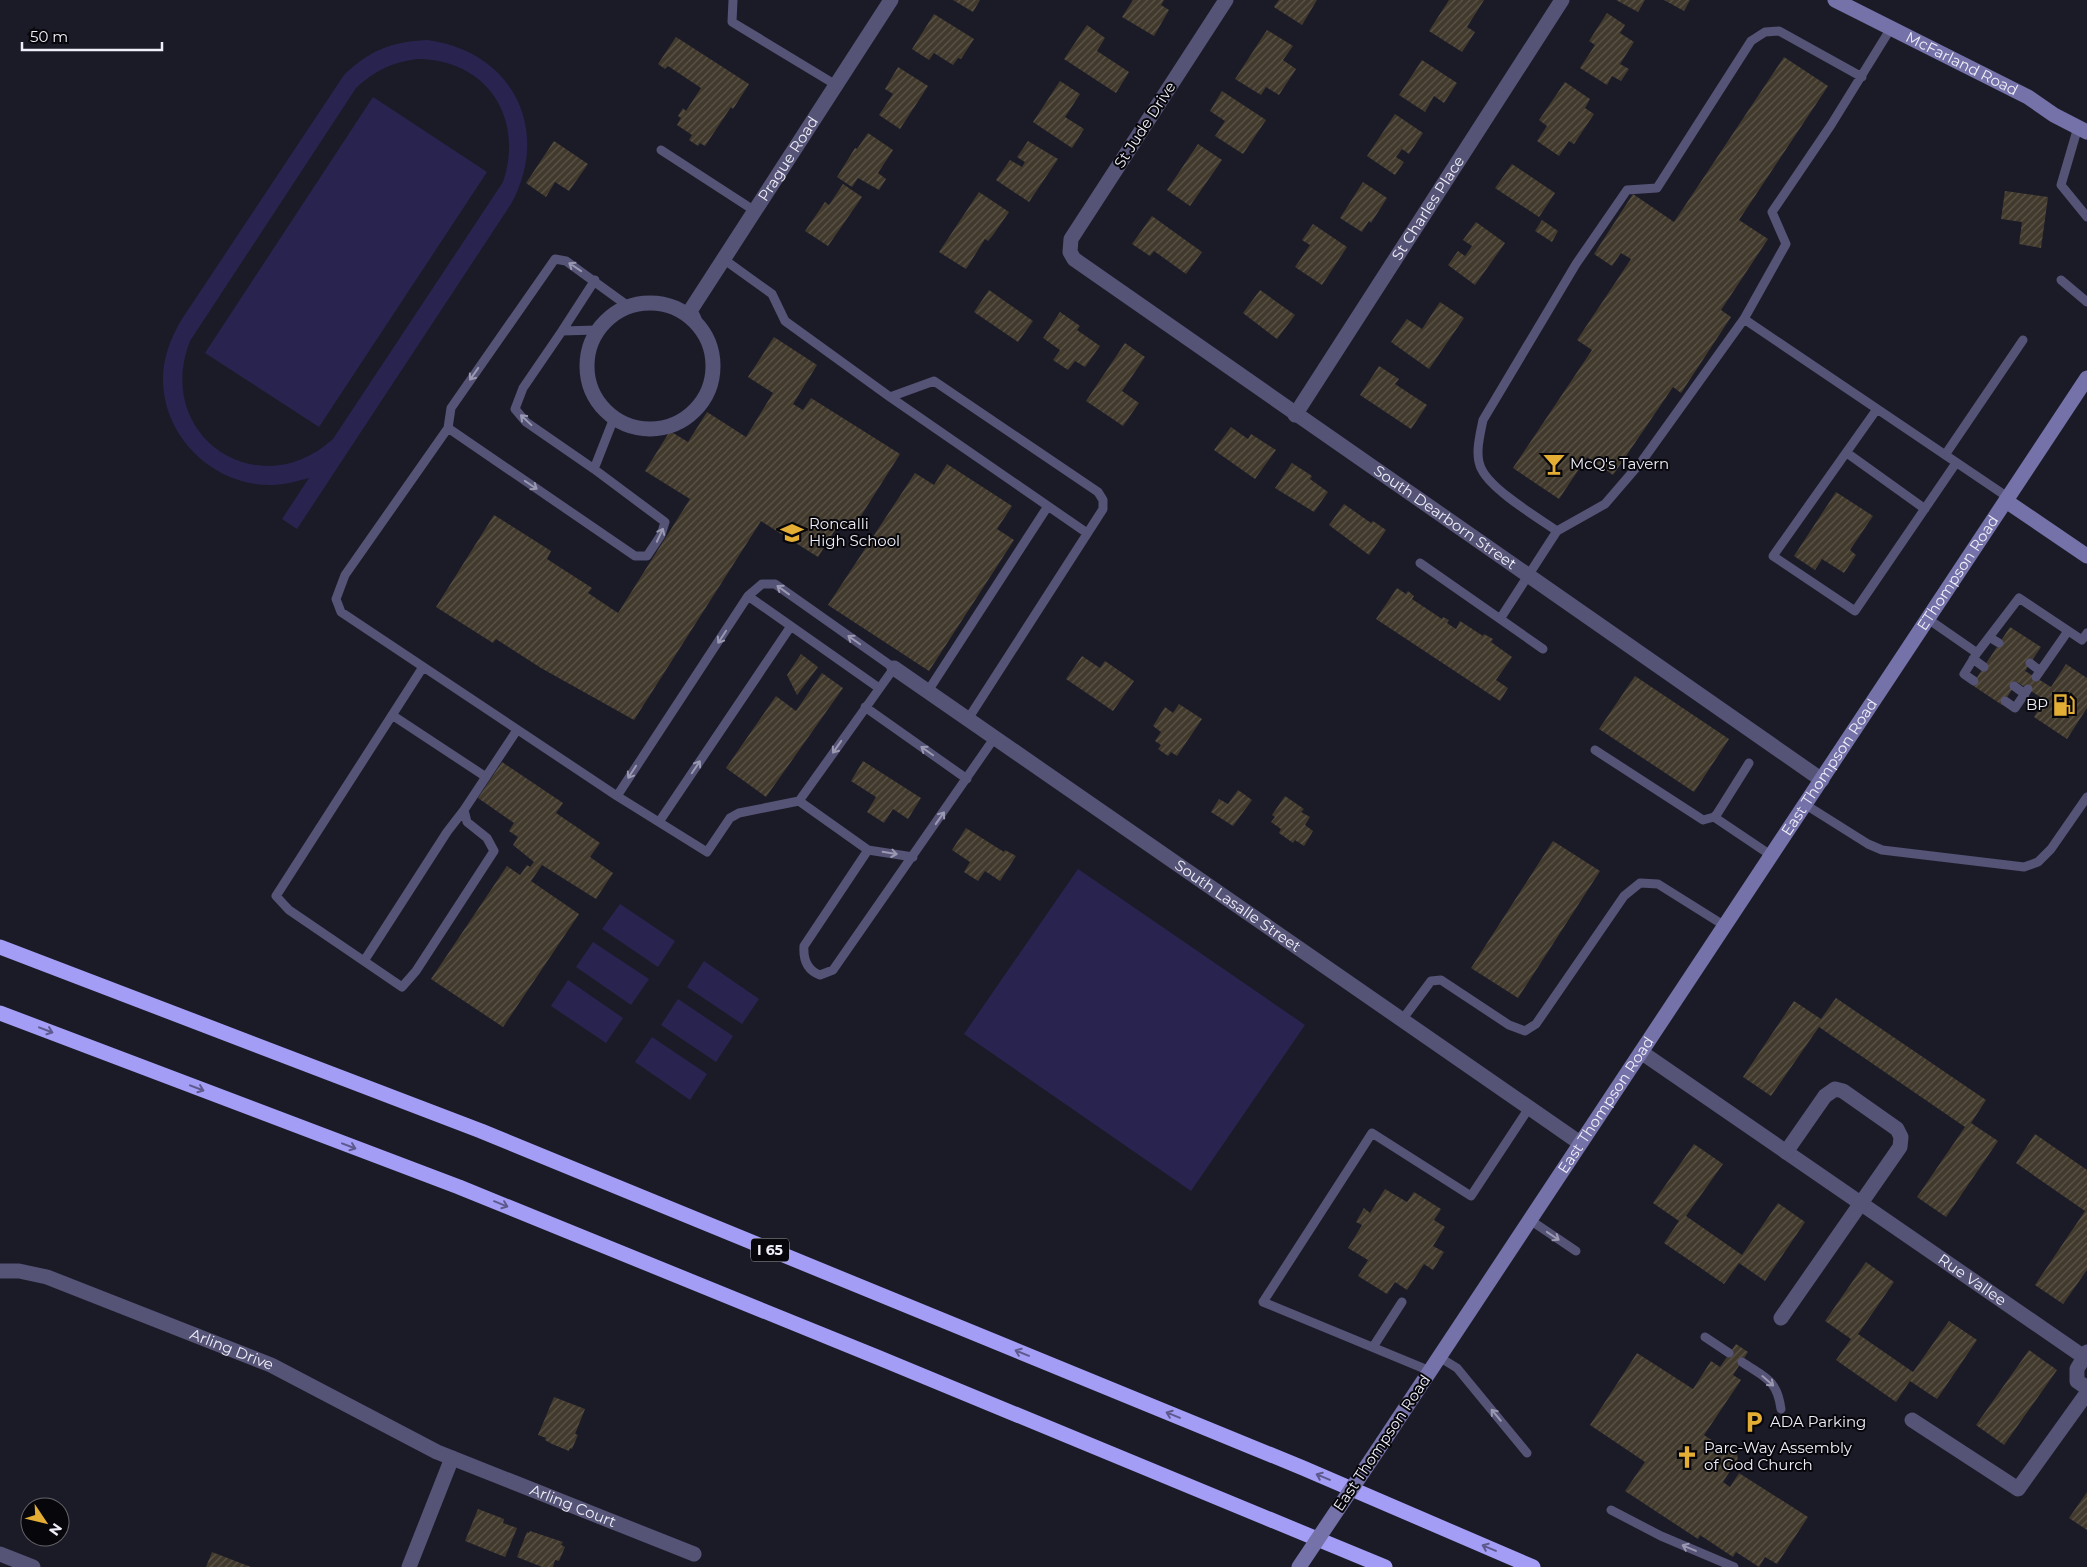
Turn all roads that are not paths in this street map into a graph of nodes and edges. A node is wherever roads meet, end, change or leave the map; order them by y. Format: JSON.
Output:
{"nodes":[{"id":1,"x":891,"y":0,"type":"edge"},
{"id":2,"x":1226,"y":0,"type":"edge"},
{"id":3,"x":1562,"y":0,"type":"edge"},
{"id":4,"x":1835,"y":0,"type":"edge"},
{"id":5,"x":734,"y":1,"type":"edge"},
{"id":6,"x":1891,"y":28,"type":"junction"},
{"id":7,"x":1862,"y":77,"type":"junction"},
{"id":8,"x":836,"y":85,"type":"junction"},
{"id":9,"x":2083,"y":130,"type":"edge"},
{"id":10,"x":660,"y":150,"type":"dead end"},
{"id":11,"x":755,"y":211,"type":"junction"},
{"id":12,"x":2087,"y":217,"type":"edge"},
{"id":13,"x":1070,"y":252,"type":"joint"},
{"id":14,"x":722,"y":258,"type":"junction"},
{"id":15,"x":595,"y":280,"type":"junction"},
{"id":16,"x":2061,"y":280,"type":"dead end"},
{"id":17,"x":2087,"y":302,"type":"edge"},
{"id":18,"x":628,"y":306,"type":"junction"},
{"id":19,"x":694,"y":319,"type":"junction"},
{"id":20,"x":1744,"y":319,"type":"junction"},
{"id":21,"x":597,"y":330,"type":"junction"},
{"id":22,"x":562,"y":331,"type":"junction"},
{"id":23,"x":2023,"y":340,"type":"dead end"},
{"id":24,"x":2087,"y":378,"type":"edge"},
{"id":25,"x":890,"y":397,"type":"junction"},
{"id":26,"x":1878,"y":409,"type":"junction"},
{"id":27,"x":1295,"y":415,"type":"junction"},
{"id":28,"x":614,"y":418,"type":"junction"},
{"id":29,"x":448,"y":428,"type":"junction"},
{"id":30,"x":1847,"y":453,"type":"junction"},
{"id":31,"x":1945,"y":455,"type":"junction"},
{"id":32,"x":1956,"y":463,"type":"junction"},
{"id":33,"x":594,"y":469,"type":"junction"},
{"id":34,"x":2007,"y":500,"type":"junction"},
{"id":35,"x":1048,"y":506,"type":"junction"},
{"id":36,"x":1925,"y":509,"type":"junction"},
{"id":37,"x":1557,"y":531,"type":"junction"},
{"id":38,"x":1087,"y":533,"type":"junction"},
{"id":39,"x":2087,"y":556,"type":"edge"},
{"id":40,"x":1420,"y":563,"type":"dead end"},
{"id":41,"x":1528,"y":576,"type":"junction"},
{"id":42,"x":748,"y":596,"type":"junction"},
{"id":43,"x":1500,"y":619,"type":"junction"},
{"id":44,"x":1928,"y":619,"type":"junction"},
{"id":45,"x":792,"y":626,"type":"junction"},
{"id":46,"x":2068,"y":631,"type":"junction"},
{"id":47,"x":2087,"y":633,"type":"edge"},
{"id":48,"x":1990,"y":637,"type":"junction"},
{"id":49,"x":1999,"y":643,"type":"dead end"},
{"id":50,"x":1912,"y":644,"type":"joint"},
{"id":51,"x":1543,"y":649,"type":"dead end"},
{"id":52,"x":1975,"y":656,"type":"junction"},
{"id":53,"x":2030,"y":664,"type":"dead end"},
{"id":54,"x":423,"y":667,"type":"junction"},
{"id":55,"x":1984,"y":667,"type":"dead end"},
{"id":56,"x":894,"y":668,"type":"junction"},
{"id":57,"x":1974,"y":681,"type":"dead end"},
{"id":58,"x":2014,"y":686,"type":"dead end"},
{"id":59,"x":880,"y":688,"type":"junction"},
{"id":60,"x":928,"y":691,"type":"junction"},
{"id":61,"x":2004,"y":701,"type":"dead end"},
{"id":62,"x":866,"y":707,"type":"junction"},
{"id":63,"x":392,"y":715,"type":"junction"},
{"id":64,"x":968,"y":719,"type":"junction"},
{"id":65,"x":517,"y":730,"type":"junction"},
{"id":66,"x":996,"y":738,"type":"junction"},
{"id":67,"x":1595,"y":750,"type":"dead end"},
{"id":68,"x":1749,"y":763,"type":"dead end"},
{"id":69,"x":486,"y":777,"type":"junction"},
{"id":70,"x":967,"y":779,"type":"junction"},
{"id":71,"x":1822,"y":780,"type":"junction"},
{"id":72,"x":616,"y":796,"type":"junction"},
{"id":73,"x":2087,"y":797,"type":"edge"},
{"id":74,"x":799,"y":801,"type":"junction"},
{"id":75,"x":1806,"y":804,"type":"junction"},
{"id":76,"x":464,"y":810,"type":"junction"},
{"id":77,"x":1714,"y":817,"type":"junction"},
{"id":78,"x":659,"y":822,"type":"junction"},
{"id":79,"x":868,"y":850,"type":"junction"},
{"id":80,"x":913,"y":856,"type":"junction"},
{"id":81,"x":1772,"y":856,"type":"junction"},
{"id":82,"x":1725,"y":926,"type":"junction"},
{"id":83,"x":0,"y":947,"type":"edge"},
{"id":84,"x":364,"y":961,"type":"junction"},
{"id":85,"x":0,"y":1013,"type":"edge"},
{"id":86,"x":1402,"y":1020,"type":"junction"},
{"id":87,"x":1641,"y":1052,"type":"junction"},
{"id":88,"x":1529,"y":1108,"type":"junction"},
{"id":89,"x":1580,"y":1143,"type":"junction"},
{"id":90,"x":1786,"y":1152,"type":"junction"},
{"id":91,"x":1861,"y":1203,"type":"junction"},
{"id":92,"x":1530,"y":1220,"type":"junction"},
{"id":93,"x":1576,"y":1251,"type":"dead end"},
{"id":94,"x":0,"y":1271,"type":"edge"},
{"id":95,"x":1402,"y":1302,"type":"dead end"},
{"id":96,"x":1781,"y":1318,"type":"dead end"},
{"id":97,"x":1705,"y":1337,"type":"dead end"},
{"id":98,"x":1373,"y":1348,"type":"junction"},
{"id":99,"x":1729,"y":1353,"type":"dead end"},
{"id":100,"x":2085,"y":1355,"type":"edge"},
{"id":101,"x":1439,"y":1357,"type":"junction"},
{"id":102,"x":1742,"y":1362,"type":"dead end"},
{"id":103,"x":1430,"y":1371,"type":"junction"},
{"id":104,"x":2087,"y":1388,"type":"edge"},
{"id":105,"x":2087,"y":1393,"type":"edge"},
{"id":106,"x":1781,"y":1408,"type":"dead end"},
{"id":107,"x":1912,"y":1420,"type":"dead end"},
{"id":108,"x":1527,"y":1453,"type":"dead end"},
{"id":109,"x":452,"y":1458,"type":"junction"},
{"id":110,"x":1611,"y":1510,"type":"dead end"},
{"id":111,"x":0,"y":1554,"type":"edge"},
{"id":112,"x":694,"y":1554,"type":"dead end"},
{"id":113,"x":32,"y":1567,"type":"edge"},
{"id":114,"x":409,"y":1567,"type":"edge"},
{"id":115,"x":1299,"y":1567,"type":"edge"},
{"id":116,"x":1386,"y":1567,"type":"edge"},
{"id":117,"x":1533,"y":1567,"type":"edge"},
{"id":118,"x":1734,"y":1567,"type":"edge"}],
"edges":[{"from":1,"to":8,"type":"street","name":"Prague Road"},
{"from":2,"to":13,"type":"street","name":"St Jude Drive"},
{"from":3,"to":27,"type":"street","name":"St Charles Place"},
{"from":4,"to":6,"type":"main road","name":"McFarland Road"},
{"from":5,"to":8,"type":"lane"},
{"from":6,"to":7,"type":"lane"},
{"from":6,"to":9,"type":"main road","name":"McFarland Road"},
{"from":7,"to":20,"type":"lane"},
{"from":7,"to":37,"type":"lane"},
{"from":8,"to":11,"type":"street","name":"Prague Road"},
{"from":9,"to":12,"type":"lane"},
{"from":10,"to":11,"type":"lane"},
{"from":11,"to":14,"type":"street","name":"Prague Road"},
{"from":13,"to":27,"type":"street","name":"South Dearborn Street"},
{"from":14,"to":19,"type":"street","name":"Prague Road"},
{"from":14,"to":25,"type":"lane"},
{"from":15,"to":18,"type":"lane"},
{"from":15,"to":22,"type":"lane"},
{"from":15,"to":29,"type":"lane","one_way":true},
{"from":16,"to":17,"type":"lane"},
{"from":18,"to":19,"type":"street"},
{"from":18,"to":21,"type":"street"},
{"from":19,"to":28,"type":"street"},
{"from":20,"to":26,"type":"lane"},
{"from":20,"to":37,"type":"lane"},
{"from":21,"to":22,"type":"lane"},
{"from":21,"to":28,"type":"street"},
{"from":33,"to":22,"type":"lane","one_way":true},
{"from":23,"to":31,"type":"lane"},
{"from":24,"to":34,"type":"main road"},
{"from":25,"to":35,"type":"lane"},
{"from":25,"to":38,"type":"lane"},
{"from":26,"to":30,"type":"lane"},
{"from":26,"to":31,"type":"lane"},
{"from":27,"to":41,"type":"street","name":"South Dearborn Street"},
{"from":28,"to":33,"type":"lane"},
{"from":29,"to":33,"type":"lane","one_way":true},
{"from":29,"to":54,"type":"lane"},
{"from":30,"to":36,"type":"lane"},
{"from":30,"to":36,"type":"lane"},
{"from":31,"to":32,"type":"lane"},
{"from":32,"to":34,"type":"lane"},
{"from":32,"to":36,"type":"lane"},
{"from":34,"to":39,"type":"main road"},
{"from":34,"to":44,"type":"main road","name":"EThompson Road"},
{"from":35,"to":38,"type":"lane"},
{"from":35,"to":60,"type":"lane"},
{"from":37,"to":41,"type":"lane"},
{"from":38,"to":64,"type":"lane"},
{"from":40,"to":43,"type":"lane"},
{"from":41,"to":43,"type":"lane"},
{"from":41,"to":71,"type":"street","name":"South Dearborn Street"},
{"from":42,"to":45,"type":"lane"},
{"from":56,"to":42,"type":"lane","one_way":true},
{"from":42,"to":72,"type":"lane","one_way":true},
{"from":43,"to":51,"type":"lane"},
{"from":44,"to":50,"type":"main road","name":"EThompson Road"},
{"from":44,"to":52,"type":"lane"},
{"from":45,"to":59,"type":"lane"},
{"from":78,"to":45,"type":"lane","one_way":true},
{"from":46,"to":47,"type":"lane"},
{"from":46,"to":48,"type":"lane"},
{"from":46,"to":53,"type":"lane"},
{"from":48,"to":49,"type":"lane"},
{"from":48,"to":52,"type":"lane"},
{"from":50,"to":71,"type":"main road","name":"East Thompson Road"},
{"from":52,"to":55,"type":"lane"},
{"from":52,"to":57,"type":"lane"},
{"from":54,"to":63,"type":"lane"},
{"from":54,"to":65,"type":"lane"},
{"from":56,"to":59,"type":"lane"},
{"from":56,"to":60,"type":"street","name":"South Lasalle Street"},
{"from":58,"to":61,"type":"lane"},
{"from":59,"to":62,"type":"lane"},
{"from":60,"to":64,"type":"street","name":"South Lasalle Street"},
{"from":70,"to":62,"type":"lane","one_way":true},
{"from":62,"to":74,"type":"lane","one_way":true},
{"from":63,"to":69,"type":"lane"},
{"from":63,"to":84,"type":"lane"},
{"from":64,"to":66,"type":"street","name":"South Lasalle Street"},
{"from":65,"to":69,"type":"lane"},
{"from":65,"to":72,"type":"lane"},
{"from":66,"to":70,"type":"lane"},
{"from":66,"to":86,"type":"street","name":"South Lasalle Street"},
{"from":67,"to":77,"type":"lane"},
{"from":68,"to":77,"type":"lane"},
{"from":69,"to":76,"type":"lane"},
{"from":80,"to":70,"type":"lane","one_way":true},
{"from":71,"to":75,"type":"main road","name":"East Thompson Road"},
{"from":72,"to":78,"type":"lane"},
{"from":73,"to":75,"type":"lane"},
{"from":74,"to":78,"type":"lane"},
{"from":74,"to":79,"type":"lane"},
{"from":75,"to":81,"type":"main road","name":"East Thompson Road"},
{"from":76,"to":84,"type":"lane"},
{"from":76,"to":84,"type":"lane"},
{"from":77,"to":81,"type":"lane"},
{"from":79,"to":80,"type":"lane","one_way":true},
{"from":79,"to":80,"type":"lane"},
{"from":81,"to":82,"type":"main road","name":"East Thompson Road"},
{"from":82,"to":86,"type":"lane"},
{"from":82,"to":87,"type":"main road","name":"East Thompson Road"},
{"from":117,"to":83,"type":"highway","number":"I 65","one_way":true},
{"from":85,"to":116,"type":"highway","one_way":true},
{"from":86,"to":88,"type":"street","name":"South Lasalle Street"},
{"from":87,"to":89,"type":"main road","name":"East Thompson Road"},
{"from":87,"to":90,"type":"street","name":"Rue Vallee"},
{"from":88,"to":89,"type":"street","name":"South Lasalle Street"},
{"from":88,"to":98,"type":"lane"},
{"from":89,"to":92,"type":"main road","name":"East Thompson Road"},
{"from":90,"to":91,"type":"street","name":"Rue Vallee"},
{"from":90,"to":91,"type":"street"},
{"from":91,"to":96,"type":"street"},
{"from":91,"to":100,"type":"street","name":"Rue Vallee"},
{"from":92,"to":93,"type":"lane","one_way":true},
{"from":92,"to":101,"type":"main road","name":"East Thompson Road"},
{"from":94,"to":109,"type":"street","name":"Arling Drive"},
{"from":95,"to":98,"type":"lane"},
{"from":97,"to":99,"type":"lane"},
{"from":98,"to":103,"type":"lane"},
{"from":100,"to":104,"type":"street"},
{"from":101,"to":103,"type":"main road","name":"East Thompson Road"},
{"from":108,"to":101,"type":"lane","one_way":true},
{"from":102,"to":106,"type":"lane","one_way":true},
{"from":103,"to":115,"type":"main road","name":"East Thompson Road","bridge":true},
{"from":105,"to":107,"type":"street"},
{"from":109,"to":112,"type":"street","name":"Arling Court"},
{"from":109,"to":114,"type":"street"},
{"from":118,"to":110,"type":"lane","one_way":true},
{"from":111,"to":113,"type":"street"}]}
